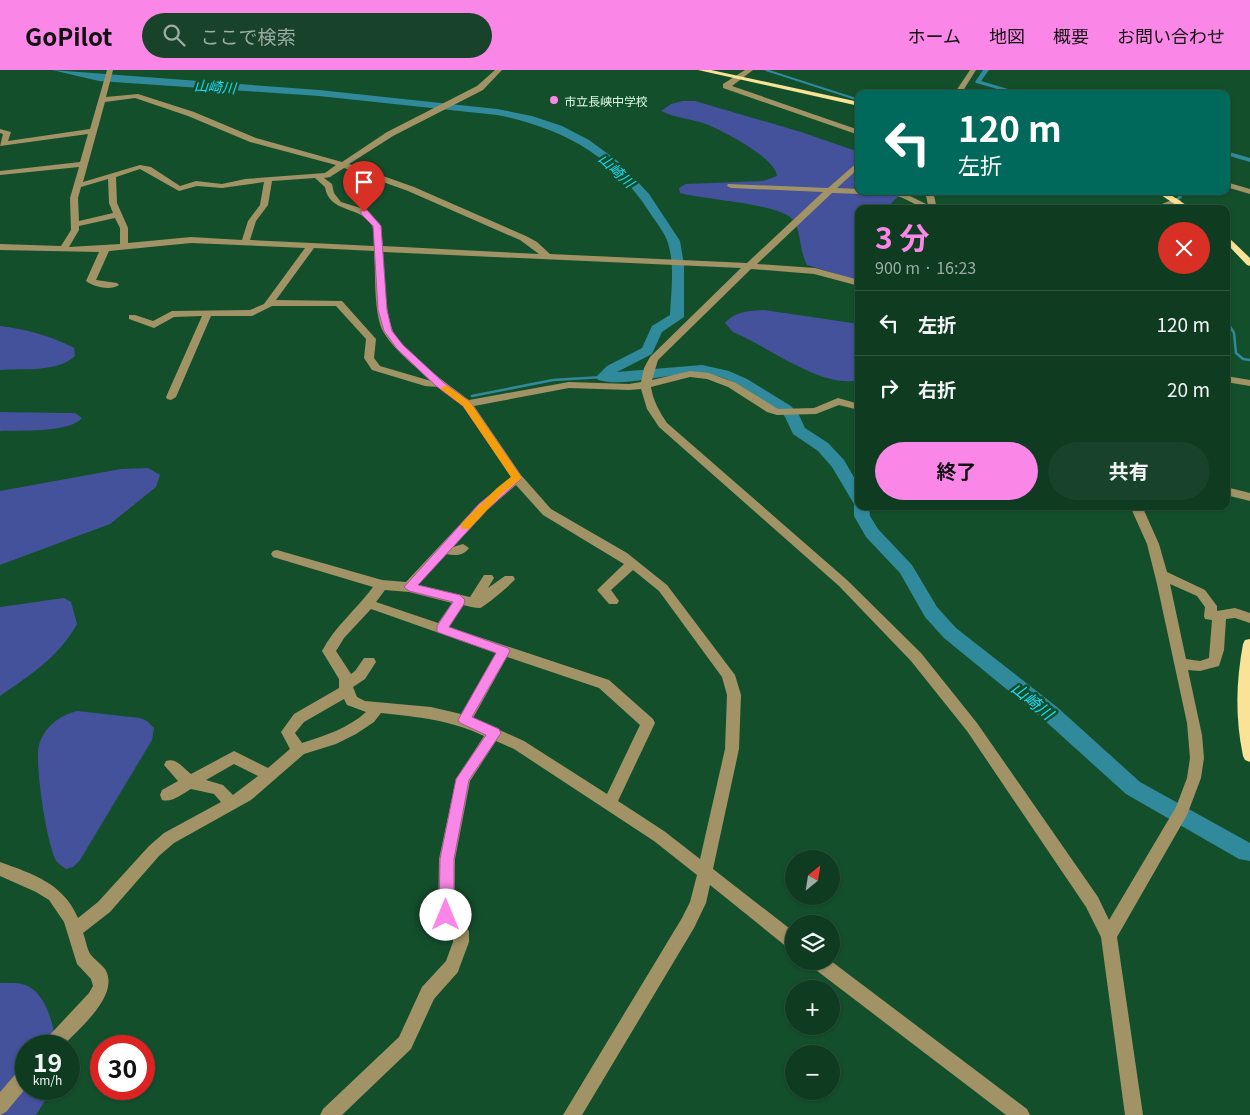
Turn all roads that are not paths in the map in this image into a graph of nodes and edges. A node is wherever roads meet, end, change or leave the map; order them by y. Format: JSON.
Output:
{"nodes":[{"id":1,"x":110,"y":70,"type":"edge"},
{"id":2,"x":499,"y":70,"type":"edge"},
{"id":3,"x":701,"y":70,"type":"edge"},
{"id":4,"x":750,"y":70,"type":"edge"},
{"id":5,"x":974,"y":70,"type":"edge"},
{"id":6,"x":736,"y":79,"type":"junction"},
{"id":7,"x":960,"y":90,"type":"edge"},
{"id":8,"x":101,"y":100,"type":"junction"},
{"id":9,"x":855,"y":103,"type":"edge"},
{"id":10,"x":0,"y":131,"type":"edge"},
{"id":11,"x":92,"y":131,"type":"junction"},
{"id":12,"x":855,"y":132,"type":"edge"},
{"id":13,"x":2,"y":143,"type":"edge"},
{"id":14,"x":83,"y":164,"type":"junction"},
{"id":15,"x":344,"y":166,"type":"junction"},
{"id":16,"x":855,"y":166,"type":"edge"},
{"id":17,"x":0,"y":173,"type":"edge"},
{"id":18,"x":112,"y":176,"type":"junction"},
{"id":19,"x":319,"y":178,"type":"junction"},
{"id":20,"x":268,"y":180,"type":"junction"},
{"id":21,"x":1230,"y":185,"type":"edge"},
{"id":22,"x":77,"y":186,"type":"junction"},
{"id":23,"x":731,"y":186,"type":"dead end"},
{"id":24,"x":827,"y":191,"type":"junction"},
{"id":25,"x":855,"y":192,"type":"edge"},
{"id":26,"x":1250,"y":192,"type":"edge"},
{"id":27,"x":903,"y":195,"type":"edge"},
{"id":28,"x":1166,"y":195,"type":"edge"},
{"id":29,"x":1177,"y":201,"type":"junction"},
{"id":30,"x":923,"y":205,"type":"edge"},
{"id":31,"x":1165,"y":205,"type":"edge"},
{"id":32,"x":1182,"y":205,"type":"edge"},
{"id":33,"x":117,"y":215,"type":"junction"},
{"id":34,"x":75,"y":224,"type":"junction"},
{"id":35,"x":245,"y":243,"type":"junction"},
{"id":36,"x":1230,"y":244,"type":"edge"},
{"id":37,"x":124,"y":246,"type":"junction"},
{"id":38,"x":311,"y":246,"type":"junction"},
{"id":39,"x":0,"y":247,"type":"edge"},
{"id":40,"x":64,"y":248,"type":"junction"},
{"id":41,"x":106,"y":249,"type":"junction"},
{"id":42,"x":380,"y":250,"type":"junction"},
{"id":43,"x":548,"y":257,"type":"junction"},
{"id":44,"x":1250,"y":263,"type":"edge"},
{"id":45,"x":748,"y":266,"type":"junction"},
{"id":46,"x":855,"y":282,"type":"edge"},
{"id":47,"x":114,"y":285,"type":"dead end"},
{"id":48,"x":268,"y":303,"type":"junction"},
{"id":49,"x":208,"y":313,"type":"junction"},
{"id":50,"x":132,"y":317,"type":"dead end"},
{"id":51,"x":646,"y":380,"type":"junction"},
{"id":52,"x":1230,"y":380,"type":"edge"},
{"id":53,"x":1250,"y":383,"type":"edge"},
{"id":54,"x":440,"y":384,"type":"junction"},
{"id":55,"x":170,"y":397,"type":"dead end"},
{"id":56,"x":466,"y":404,"type":"junction"},
{"id":57,"x":855,"y":406,"type":"edge"},
{"id":58,"x":517,"y":478,"type":"junction"},
{"id":59,"x":1230,"y":491,"type":"edge"},
{"id":60,"x":1250,"y":497,"type":"edge"},
{"id":61,"x":1138,"y":510,"type":"edge"},
{"id":62,"x":463,"y":548,"type":"dead end"},
{"id":63,"x":443,"y":549,"type":"junction"},
{"id":64,"x":277,"y":554,"type":"dead end"},
{"id":65,"x":633,"y":563,"type":"junction"},
{"id":66,"x":1162,"y":574,"type":"junction"},
{"id":67,"x":488,"y":578,"type":"dead end"},
{"id":68,"x":509,"y":579,"type":"dead end"},
{"id":69,"x":382,"y":585,"type":"junction"},
{"id":70,"x":409,"y":587,"type":"junction"},
{"id":71,"x":460,"y":600,"type":"junction"},
{"id":72,"x":613,"y":601,"type":"dead end"},
{"id":73,"x":473,"y":602,"type":"junction"},
{"id":74,"x":368,"y":604,"type":"junction"},
{"id":75,"x":1210,"y":616,"type":"dead end"},
{"id":76,"x":1246,"y":616,"type":"edge"},
{"id":77,"x":441,"y":629,"type":"junction"},
{"id":78,"x":1250,"y":644,"type":"edge"},
{"id":79,"x":504,"y":651,"type":"junction"},
{"id":80,"x":369,"y":662,"type":"dead end"},
{"id":81,"x":1180,"y":664,"type":"junction"},
{"id":82,"x":346,"y":687,"type":"junction"},
{"id":83,"x":378,"y":708,"type":"junction"},
{"id":84,"x":464,"y":720,"type":"junction"},
{"id":85,"x":494,"y":733,"type":"junction"},
{"id":86,"x":299,"y":750,"type":"junction"},
{"id":87,"x":1250,"y":756,"type":"edge"},
{"id":88,"x":171,"y":764,"type":"dead end"},
{"id":89,"x":270,"y":776,"type":"junction"},
{"id":90,"x":189,"y":782,"type":"junction"},
{"id":91,"x":167,"y":795,"type":"dead end"},
{"id":92,"x":232,"y":804,"type":"junction"},
{"id":93,"x":609,"y":805,"type":"junction"},
{"id":94,"x":0,"y":869,"type":"edge"},
{"id":95,"x":706,"y":872,"type":"junction"},
{"id":96,"x":76,"y":930,"type":"junction"},
{"id":97,"x":785,"y":935,"type":"edge"},
{"id":98,"x":1109,"y":936,"type":"junction"},
{"id":99,"x":830,"y":970,"type":"edge"},
{"id":100,"x":62,"y":1035,"type":"edge"},
{"id":101,"x":15,"y":1088,"type":"edge"},
{"id":102,"x":0,"y":1106,"type":"edge"},
{"id":103,"x":329,"y":1115,"type":"edge"},
{"id":104,"x":572,"y":1115,"type":"edge"},
{"id":105,"x":1020,"y":1115,"type":"edge"},
{"id":106,"x":1134,"y":1115,"type":"edge"}],
"edges":[{"from":1,"to":8,"type":"street"},
{"from":2,"to":15,"type":"street"},
{"from":3,"to":6,"type":"main road"},
{"from":4,"to":6,"type":"street"},
{"from":5,"to":7,"type":"street"},
{"from":6,"to":9,"type":"main road"},
{"from":6,"to":12,"type":"street"},
{"from":8,"to":11,"type":"street"},
{"from":8,"to":15,"type":"street"},
{"from":10,"to":13,"type":"street"},
{"from":11,"to":13,"type":"street"},
{"from":11,"to":14,"type":"street"},
{"from":14,"to":17,"type":"street"},
{"from":14,"to":22,"type":"street"},
{"from":15,"to":19,"type":"street"},
{"from":15,"to":43,"type":"street"},
{"from":16,"to":24,"type":"street"},
{"from":18,"to":20,"type":"street"},
{"from":18,"to":22,"type":"street"},
{"from":18,"to":33,"type":"street"},
{"from":19,"to":20,"type":"street"},
{"from":19,"to":42,"type":"street"},
{"from":20,"to":35,"type":"street"},
{"from":21,"to":26,"type":"street"},
{"from":22,"to":34,"type":"street"},
{"from":23,"to":24,"type":"street"},
{"from":24,"to":25,"type":"street"},
{"from":24,"to":45,"type":"street"},
{"from":27,"to":30,"type":"street"},
{"from":28,"to":29,"type":"main road"},
{"from":29,"to":31,"type":"street"},
{"from":29,"to":32,"type":"main road"},
{"from":33,"to":34,"type":"street"},
{"from":33,"to":37,"type":"street"},
{"from":34,"to":40,"type":"street"},
{"from":35,"to":37,"type":"street"},
{"from":35,"to":38,"type":"street"},
{"from":36,"to":44,"type":"main road"},
{"from":37,"to":41,"type":"street"},
{"from":38,"to":42,"type":"street"},
{"from":38,"to":48,"type":"street"},
{"from":39,"to":40,"type":"street"},
{"from":40,"to":41,"type":"street"},
{"from":41,"to":47,"type":"street"},
{"from":42,"to":43,"type":"street"},
{"from":42,"to":54,"type":"street"},
{"from":43,"to":45,"type":"street"},
{"from":45,"to":46,"type":"street"},
{"from":45,"to":51,"type":"street"},
{"from":48,"to":49,"type":"street"},
{"from":48,"to":54,"type":"street"},
{"from":49,"to":50,"type":"street"},
{"from":49,"to":55,"type":"street"},
{"from":51,"to":56,"type":"street"},
{"from":51,"to":57,"type":"street"},
{"from":51,"to":98,"type":"street"},
{"from":52,"to":53,"type":"street"},
{"from":54,"to":56,"type":"street"},
{"from":56,"to":58,"type":"street"},
{"from":58,"to":63,"type":"street"},
{"from":58,"to":65,"type":"street"},
{"from":59,"to":60,"type":"street"},
{"from":61,"to":66,"type":"street"},
{"from":62,"to":63,"type":"street"},
{"from":63,"to":70,"type":"street"},
{"from":64,"to":69,"type":"street"},
{"from":65,"to":72,"type":"street"},
{"from":65,"to":95,"type":"street"},
{"from":66,"to":75,"type":"street"},
{"from":66,"to":81,"type":"street"},
{"from":67,"to":73,"type":"street"},
{"from":68,"to":73,"type":"street"},
{"from":69,"to":70,"type":"street"},
{"from":69,"to":74,"type":"street"},
{"from":70,"to":71,"type":"street"},
{"from":71,"to":73,"type":"street"},
{"from":71,"to":77,"type":"street"},
{"from":74,"to":77,"type":"street"},
{"from":74,"to":82,"type":"street"},
{"from":76,"to":81,"type":"street"},
{"from":77,"to":79,"type":"street"},
{"from":78,"to":87,"type":"main road"},
{"from":79,"to":84,"type":"street"},
{"from":79,"to":93,"type":"street"},
{"from":80,"to":82,"type":"street"},
{"from":81,"to":98,"type":"street"},
{"from":82,"to":83,"type":"street"},
{"from":82,"to":86,"type":"street"},
{"from":83,"to":84,"type":"street"},
{"from":83,"to":86,"type":"street"},
{"from":84,"to":85,"type":"street"},
{"from":85,"to":93,"type":"street"},
{"from":85,"to":103,"type":"street"},
{"from":86,"to":89,"type":"street"},
{"from":88,"to":90,"type":"street"},
{"from":89,"to":90,"type":"street"},
{"from":89,"to":92,"type":"street"},
{"from":90,"to":91,"type":"street"},
{"from":90,"to":92,"type":"street"},
{"from":92,"to":96,"type":"street"},
{"from":93,"to":95,"type":"street"},
{"from":94,"to":96,"type":"street"},
{"from":95,"to":97,"type":"street"},
{"from":95,"to":104,"type":"street"},
{"from":96,"to":100,"type":"street"},
{"from":98,"to":106,"type":"street"},
{"from":99,"to":105,"type":"street"},
{"from":101,"to":102,"type":"street"}]}
